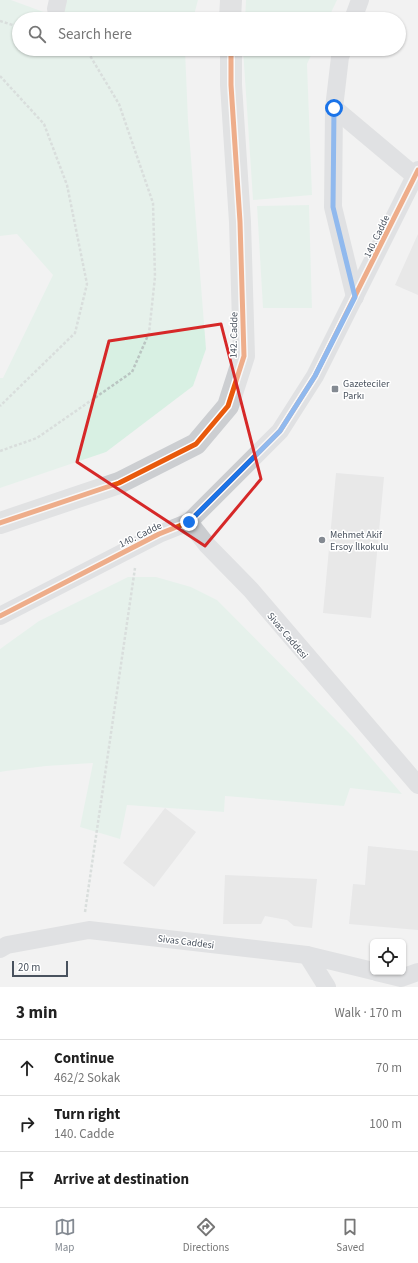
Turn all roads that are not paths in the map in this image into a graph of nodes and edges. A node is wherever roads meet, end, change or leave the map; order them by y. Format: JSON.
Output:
{"nodes":[{"id":1,"x":231,"y":0,"type":"edge"},
{"id":2,"x":360,"y":0,"type":"edge"},
{"id":3,"x":230,"y":12,"type":"edge"},
{"id":4,"x":356,"y":12,"type":"edge"},
{"id":5,"x":230,"y":56,"type":"edge"},
{"id":6,"x":340,"y":56,"type":"edge"},
{"id":7,"x":334,"y":108,"type":"junction"},
{"id":8,"x":417,"y":173,"type":"edge"},
{"id":9,"x":355,"y":297,"type":"junction"},
{"id":10,"x":189,"y":522,"type":"junction"},
{"id":11,"x":0,"y":523,"type":"edge"},
{"id":12,"x":0,"y":616,"type":"edge"},
{"id":13,"x":418,"y":785,"type":"edge"},
{"id":14,"x":0,"y":949,"type":"edge"},
{"id":15,"x":307,"y":955,"type":"junction"},
{"id":16,"x":370,"y":971,"type":"edge"},
{"id":17,"x":418,"y":972,"type":"edge"},
{"id":18,"x":388,"y":975,"type":"edge"},
{"id":19,"x":327,"y":987,"type":"edge"}],
"edges":[{"from":1,"to":3,"type":"street"},
{"from":2,"to":4,"type":"street"},
{"from":5,"to":11,"type":"street","name":"142. Cadde"},
{"from":6,"to":7,"type":"street"},
{"from":7,"to":8,"type":"street"},
{"from":7,"to":9,"type":"street"},
{"from":8,"to":9,"type":"street","name":"140. Cadde"},
{"from":9,"to":10,"type":"street","name":"140. Cadde"},
{"from":10,"to":12,"type":"street","name":"140. Cadde"},
{"from":10,"to":13,"type":"street","name":"Sivas Caddesi"},
{"from":14,"to":15,"type":"street","name":"Sivas Caddesi"},
{"from":15,"to":16,"type":"street","name":"Sivas Caddesi"},
{"from":15,"to":19,"type":"street"},
{"from":17,"to":18,"type":"street","name":"Sivas Caddesi"}]}
